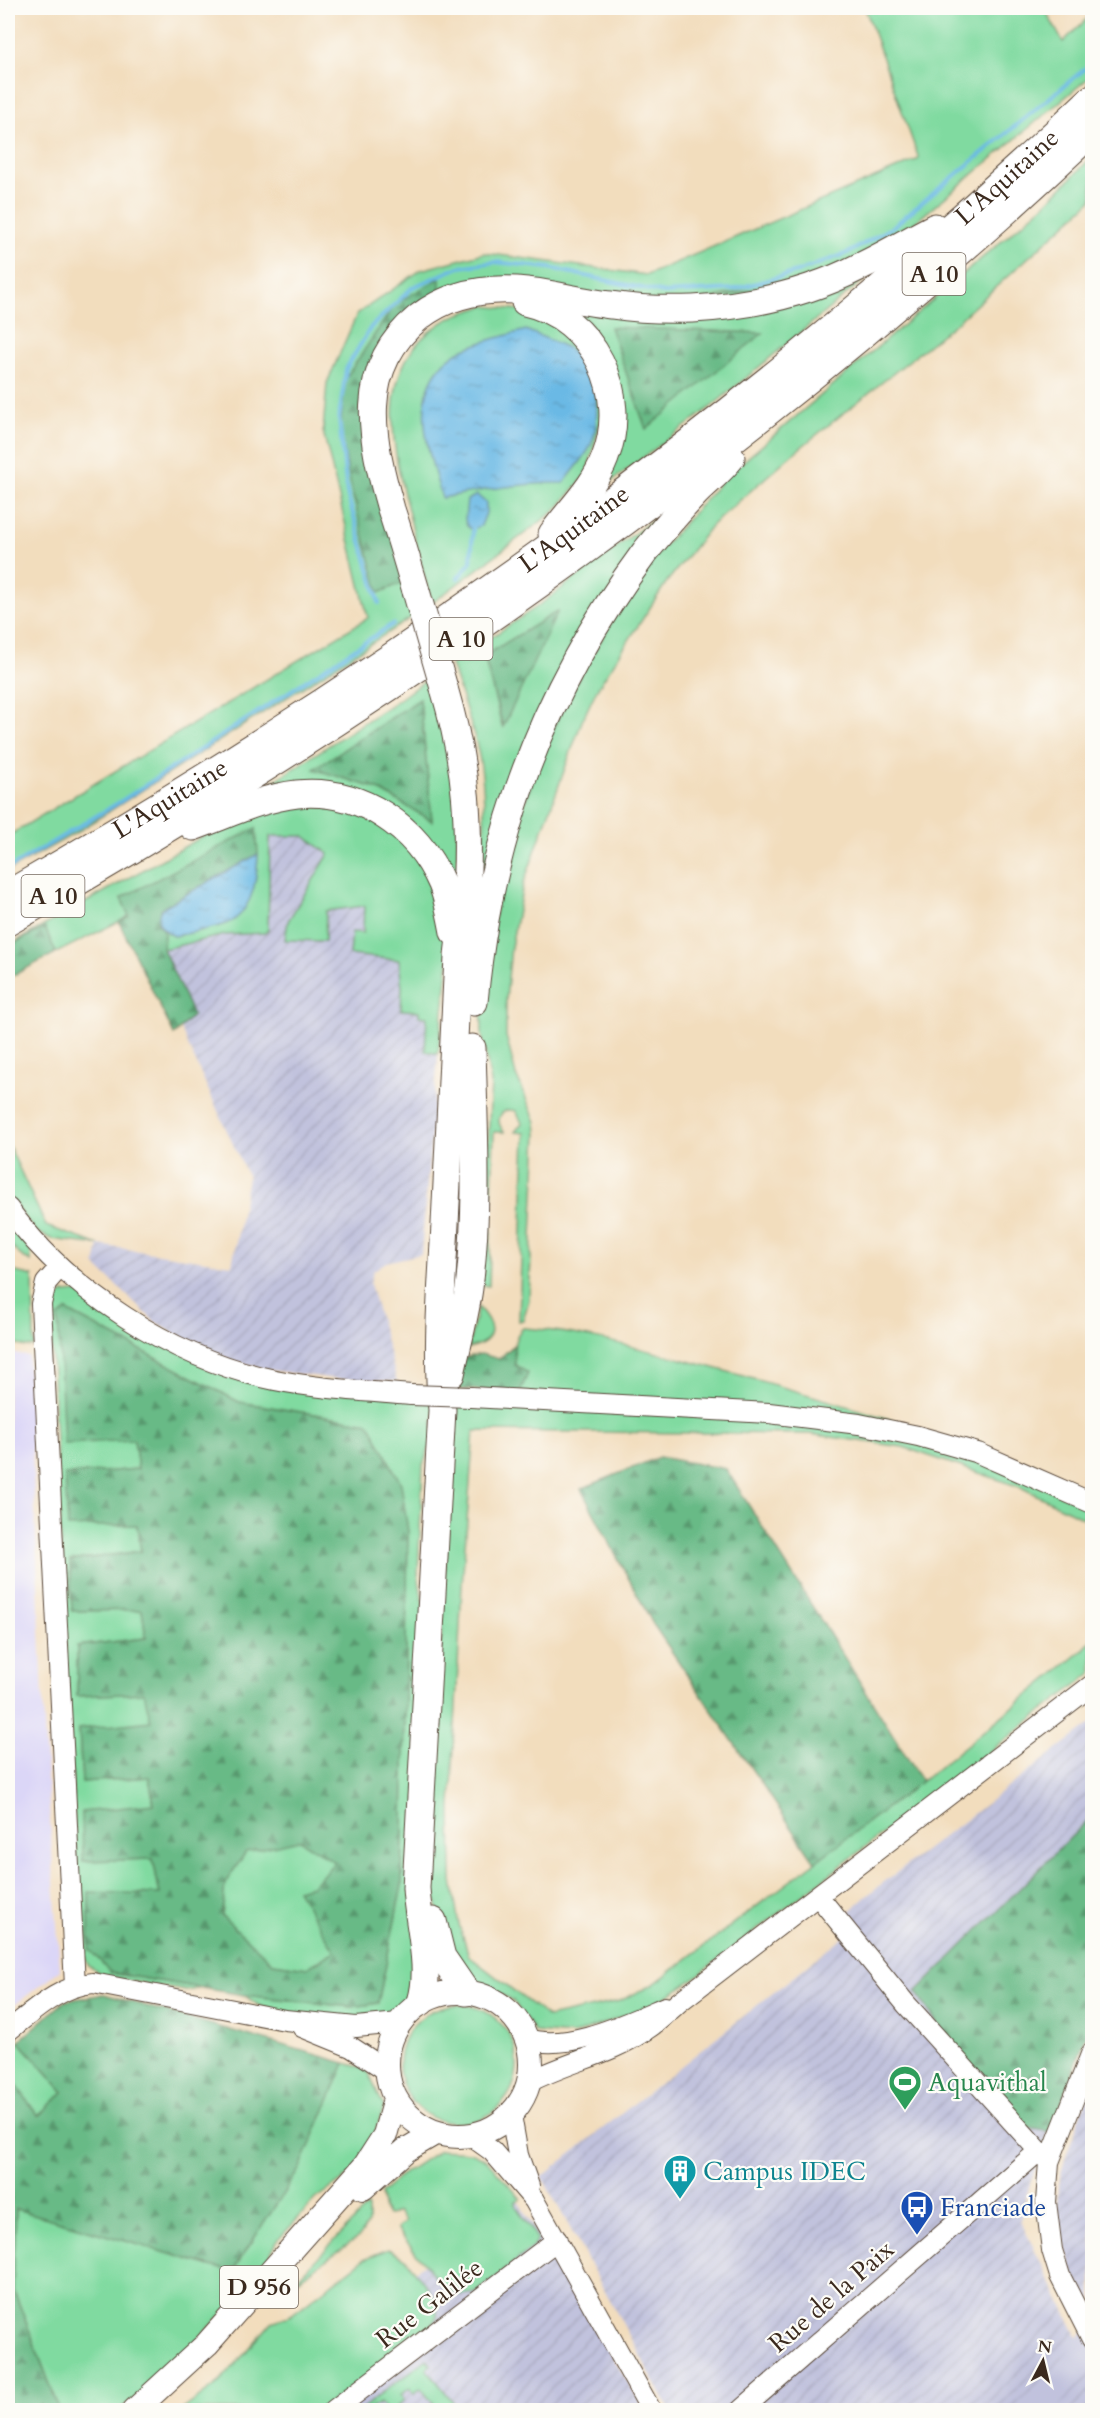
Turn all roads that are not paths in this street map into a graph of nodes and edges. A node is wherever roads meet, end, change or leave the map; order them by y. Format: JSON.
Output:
{"nodes":[{"id":1,"x":1092,"y":98,"type":"edge"},
{"id":2,"x":1092,"y":132,"type":"edge"},
{"id":3,"x":971,"y":209,"type":"junction"},
{"id":4,"x":770,"y":410,"type":"junction"},
{"id":5,"x":536,"y":557,"type":"junction"},
{"id":6,"x":418,"y":589,"type":"junction"},
{"id":7,"x":447,"y":686,"type":"junction"},
{"id":8,"x":138,"y":847,"type":"junction"},
{"id":9,"x":8,"y":894,"type":"edge"},
{"id":10,"x":8,"y":922,"type":"edge"},
{"id":11,"x":458,"y":954,"type":"junction"},
{"id":12,"x":471,"y":1032,"type":"junction"},
{"id":13,"x":8,"y":1208,"type":"edge"},
{"id":14,"x":60,"y":1267,"type":"junction"},
{"id":15,"x":442,"y":1410,"type":"junction"},
{"id":16,"x":1092,"y":1503,"type":"edge"},
{"id":17,"x":1092,"y":1685,"type":"edge"},
{"id":18,"x":420,"y":1841,"type":"junction"},
{"id":19,"x":818,"y":1896,"type":"junction"},
{"id":20,"x":75,"y":1986,"type":"junction"},
{"id":21,"x":466,"y":1992,"type":"junction"},
{"id":22,"x":421,"y":2002,"type":"junction"},
{"id":23,"x":679,"y":2002,"type":"junction"},
{"id":24,"x":285,"y":2020,"type":"junction"},
{"id":25,"x":399,"y":2023,"type":"junction"},
{"id":26,"x":8,"y":2031,"type":"edge"},
{"id":27,"x":527,"y":2039,"type":"junction"},
{"id":28,"x":1092,"y":2052,"type":"edge"},
{"id":29,"x":386,"y":2070,"type":"junction"},
{"id":30,"x":529,"y":2082,"type":"junction"},
{"id":31,"x":395,"y":2099,"type":"junction"},
{"id":32,"x":511,"y":2115,"type":"junction"},
{"id":33,"x":435,"y":2133,"type":"junction"},
{"id":34,"x":471,"y":2136,"type":"junction"},
{"id":35,"x":1044,"y":2157,"type":"junction"},
{"id":36,"x":534,"y":2200,"type":"junction"},
{"id":37,"x":557,"y":2240,"type":"junction"},
{"id":38,"x":1090,"y":2334,"type":"edge"},
{"id":39,"x":135,"y":2410,"type":"edge"},
{"id":40,"x":155,"y":2410,"type":"edge"},
{"id":41,"x":334,"y":2410,"type":"edge"},
{"id":42,"x":651,"y":2410,"type":"edge"},
{"id":43,"x":741,"y":2410,"type":"edge"}],
"edges":[{"from":1,"to":3,"type":"highway","name":"L'Aquitaine","number":"A 10"},
{"from":2,"to":4,"type":"highway","name":"L'Aquitaine","number":"A 10"},
{"from":3,"to":5,"type":"highway","name":"L'Aquitaine","number":"A 10"},
{"from":3,"to":6,"type":"highway"},
{"from":4,"to":8,"type":"highway","name":"L'Aquitaine","number":"A 10"},
{"from":4,"to":12,"type":"highway"},
{"from":5,"to":6,"type":"highway"},
{"from":5,"to":9,"type":"highway","name":"L'Aquitaine","number":"A 10"},
{"from":6,"to":7,"type":"highway","bridge":true},
{"from":7,"to":11,"type":"highway"},
{"from":7,"to":12,"type":"highway"},
{"from":8,"to":10,"type":"highway","name":"L'Aquitaine","number":"A 10"},
{"from":8,"to":11,"type":"highway"},
{"from":11,"to":15,"type":"highway"},
{"from":12,"to":15,"type":"highway"},
{"from":13,"to":14,"type":"street"},
{"from":14,"to":16,"type":"street","bridge":true},
{"from":14,"to":20,"type":"street"},
{"from":15,"to":18,"type":"highway"},
{"from":17,"to":19,"type":"street"},
{"from":18,"to":21,"type":"highway"},
{"from":18,"to":22,"type":"highway"},
{"from":19,"to":23,"type":"street"},
{"from":19,"to":35,"type":"street"},
{"from":20,"to":24,"type":"street"},
{"from":20,"to":26,"type":"street"},
{"from":21,"to":22,"type":"main road"},
{"from":21,"to":27,"type":"main road"},
{"from":22,"to":25,"type":"main road"},
{"from":23,"to":27,"type":"street"},
{"from":23,"to":30,"type":"street"},
{"from":24,"to":25,"type":"street"},
{"from":24,"to":29,"type":"street"},
{"from":25,"to":29,"type":"main road"},
{"from":27,"to":30,"type":"main road"},
{"from":28,"to":35,"type":"street"},
{"from":29,"to":31,"type":"main road"},
{"from":30,"to":32,"type":"main road"},
{"from":31,"to":33,"type":"main road"},
{"from":31,"to":39,"type":"main road","number":"D 956"},
{"from":32,"to":34,"type":"main road"},
{"from":32,"to":36,"type":"street"},
{"from":33,"to":34,"type":"main road"},
{"from":33,"to":40,"type":"main road","number":"D 956"},
{"from":34,"to":36,"type":"street"},
{"from":35,"to":38,"type":"street"},
{"from":35,"to":43,"type":"street","name":"Rue de la Paix"},
{"from":36,"to":37,"type":"street"},
{"from":37,"to":41,"type":"street","name":"Rue Galilée"},
{"from":37,"to":42,"type":"street"}]}
